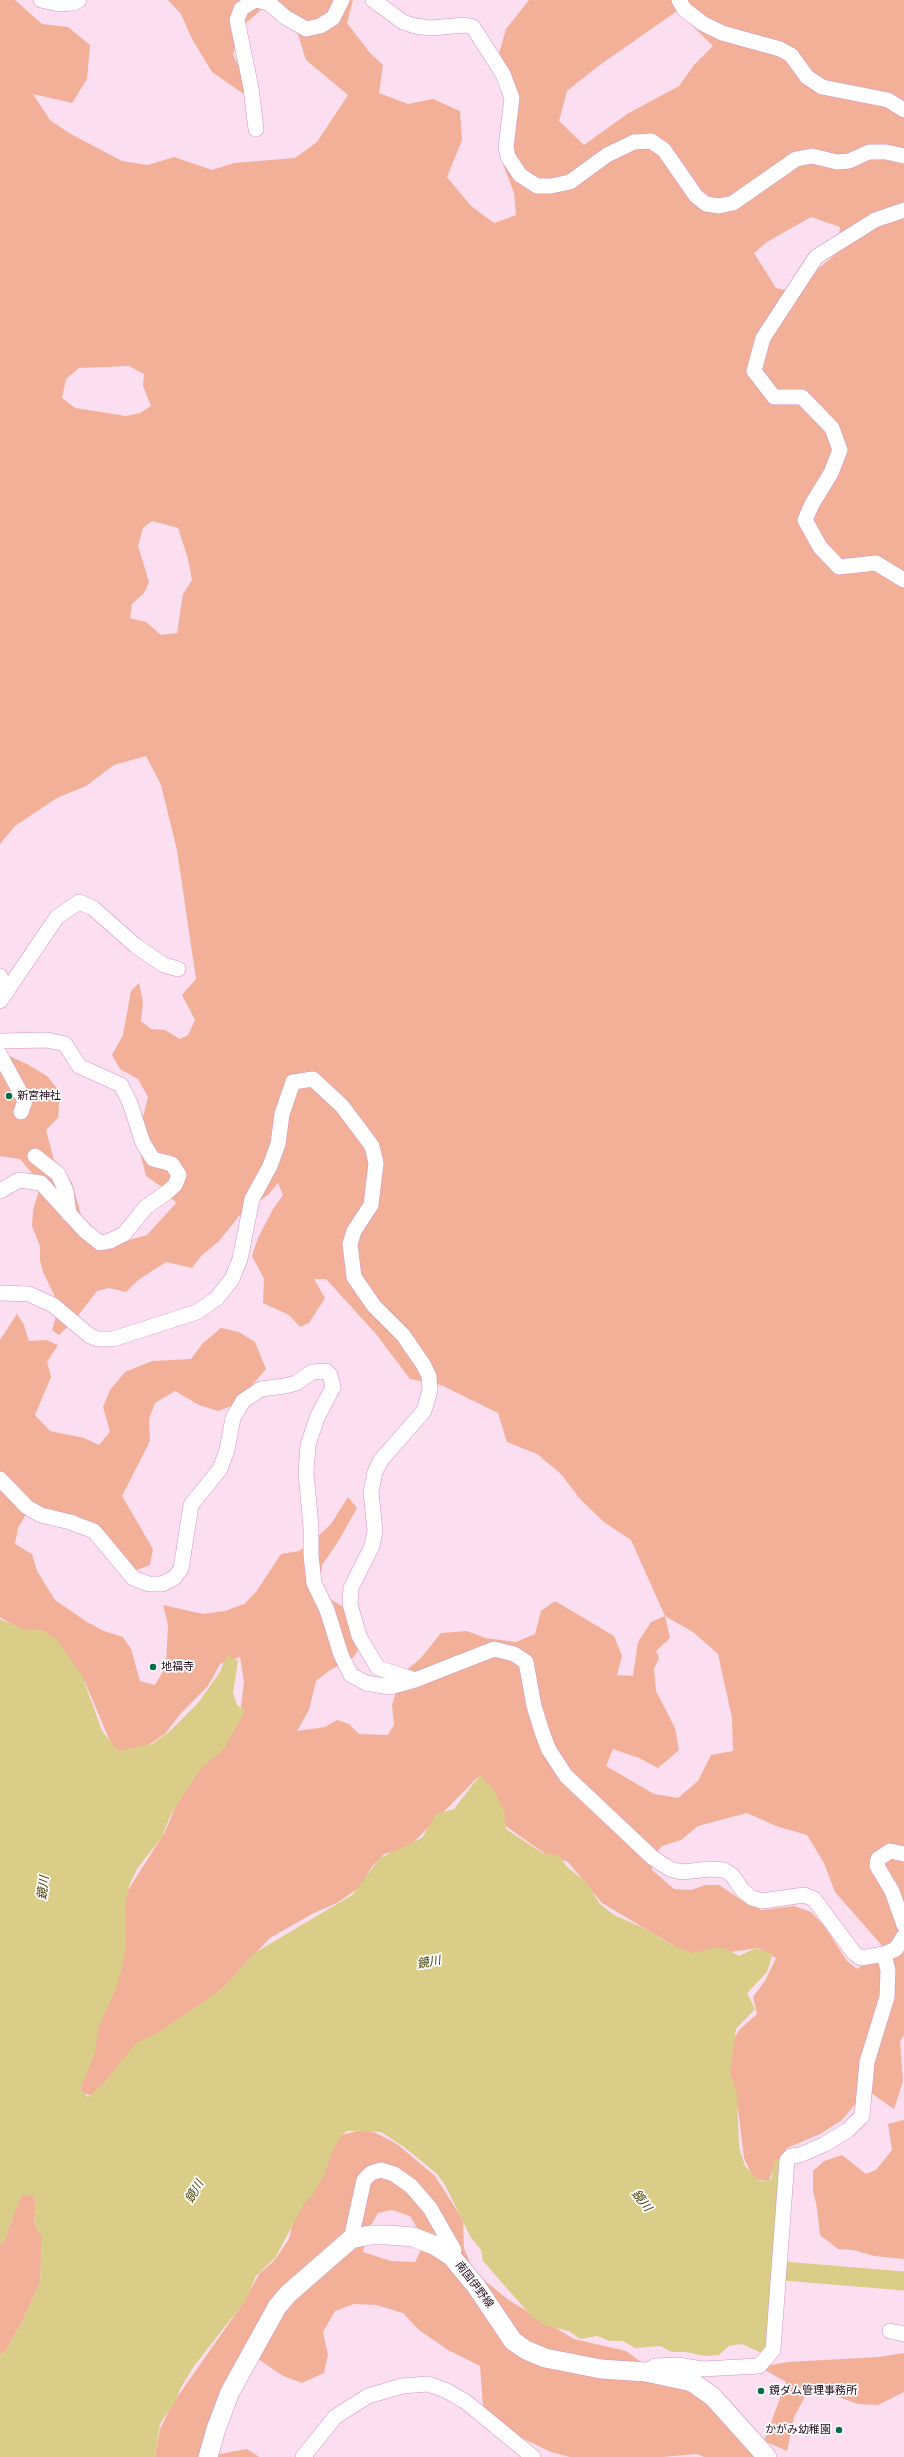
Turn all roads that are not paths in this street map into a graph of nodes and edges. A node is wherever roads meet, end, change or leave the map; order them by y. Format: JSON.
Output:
{"nodes":[{"id":1,"x":41,"y":0,"type":"edge"},
{"id":2,"x":79,"y":0,"type":"edge"},
{"id":3,"x":342,"y":0,"type":"edge"},
{"id":4,"x":374,"y":0,"type":"edge"},
{"id":5,"x":679,"y":0,"type":"edge"},
{"id":6,"x":904,"y":110,"type":"edge"},
{"id":7,"x":256,"y":129,"type":"dead end"},
{"id":8,"x":904,"y":156,"type":"edge"},
{"id":9,"x":904,"y":210,"type":"edge"},
{"id":10,"x":904,"y":580,"type":"edge"},
{"id":11,"x":178,"y":968,"type":"dead end"},
{"id":12,"x":0,"y":976,"type":"edge"},
{"id":13,"x":3,"y":997,"type":"edge"},
{"id":14,"x":0,"y":1041,"type":"edge"},
{"id":15,"x":0,"y":1055,"type":"edge"},
{"id":16,"x":21,"y":1112,"type":"dead end"},
{"id":17,"x":35,"y":1156,"type":"dead end"},
{"id":18,"x":0,"y":1191,"type":"edge"},
{"id":19,"x":69,"y":1214,"type":"junction"},
{"id":20,"x":0,"y":1293,"type":"edge"},
{"id":21,"x":0,"y":1479,"type":"edge"},
{"id":22,"x":415,"y":1680,"type":"junction"},
{"id":23,"x":904,"y":1854,"type":"edge"},
{"id":24,"x":904,"y":1925,"type":"edge"},
{"id":25,"x":904,"y":1936,"type":"edge"},
{"id":26,"x":884,"y":1954,"type":"junction"},
{"id":27,"x":351,"y":2239,"type":"junction"},
{"id":28,"x":451,"y":2256,"type":"junction"},
{"id":29,"x":646,"y":2372,"type":"junction"},
{"id":30,"x":208,"y":2457,"type":"edge"},
{"id":31,"x":303,"y":2457,"type":"edge"},
{"id":32,"x":533,"y":2457,"type":"edge"},
{"id":33,"x":767,"y":2457,"type":"edge"}],
"edges":[{"from":1,"to":2,"type":"street"},
{"from":3,"to":7,"type":"street"},
{"from":4,"to":8,"type":"street"},
{"from":5,"to":6,"type":"street"},
{"from":9,"to":10,"type":"street"},
{"from":11,"to":13,"type":"street"},
{"from":12,"to":13,"type":"street"},
{"from":14,"to":19,"type":"street"},
{"from":15,"to":16,"type":"street"},
{"from":17,"to":19,"type":"street"},
{"from":18,"to":19,"type":"street"},
{"from":20,"to":22,"type":"street"},
{"from":21,"to":22,"type":"street"},
{"from":22,"to":26,"type":"street"},
{"from":23,"to":24,"type":"street"},
{"from":25,"to":26,"type":"street"},
{"from":26,"to":29,"type":"street"},
{"from":27,"to":28,"type":"main road","name":"南国伊野線"},
{"from":27,"to":28,"type":"street"},
{"from":27,"to":30,"type":"main road","name":"南国伊野線"},
{"from":28,"to":29,"type":"main road","name":"南国伊野線"},
{"from":29,"to":33,"type":"main road","name":"南国伊野線"},
{"from":31,"to":32,"type":"street"}]}
